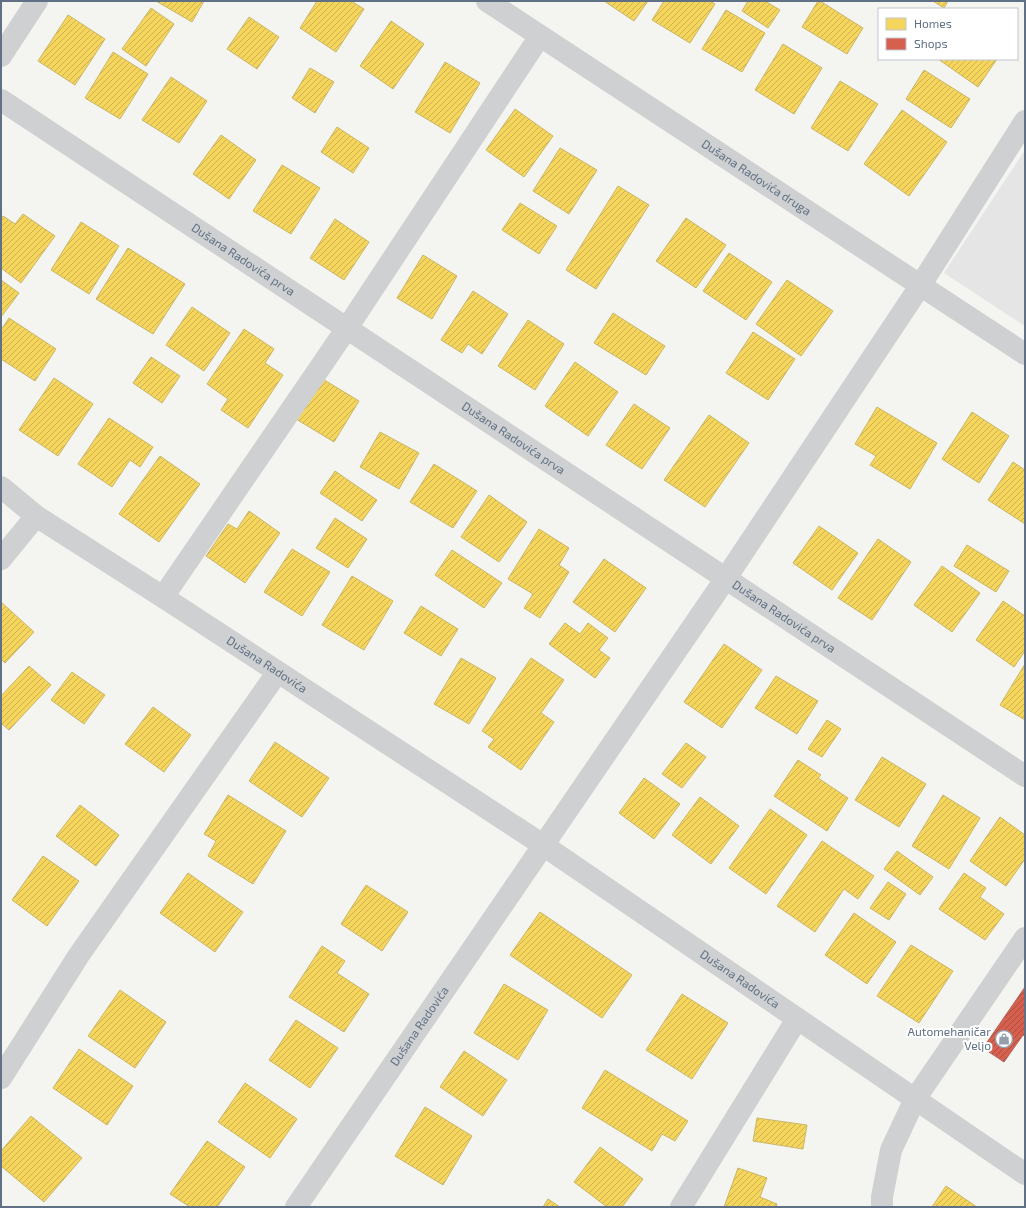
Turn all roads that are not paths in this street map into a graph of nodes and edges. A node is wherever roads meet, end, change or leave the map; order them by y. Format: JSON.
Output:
{"nodes":[{"id":1,"x":37,"y":1,"type":"edge"},
{"id":2,"x":487,"y":1,"type":"edge"},
{"id":3,"x":540,"y":36,"type":"junction"},
{"id":4,"x":1,"y":56,"type":"edge"},
{"id":5,"x":1,"y":100,"type":"edge"},
{"id":6,"x":1025,"y":121,"type":"edge"},
{"id":7,"x":920,"y":286,"type":"junction"},
{"id":8,"x":347,"y":328,"type":"junction"},
{"id":9,"x":1025,"y":354,"type":"edge"},
{"id":10,"x":1,"y":488,"type":"edge"},
{"id":11,"x":36,"y":516,"type":"junction"},
{"id":12,"x":1,"y":559,"type":"edge"},
{"id":13,"x":726,"y":578,"type":"junction"},
{"id":14,"x":163,"y":598,"type":"junction"},
{"id":15,"x":277,"y":673,"type":"junction"},
{"id":16,"x":1025,"y":776,"type":"edge"},
{"id":17,"x":543,"y":845,"type":"junction"},
{"id":18,"x":1025,"y":938,"type":"edge"},
{"id":19,"x":797,"y":1019,"type":"junction"},
{"id":20,"x":1,"y":1078,"type":"edge"},
{"id":21,"x":915,"y":1099,"type":"junction"},
{"id":22,"x":1025,"y":1174,"type":"edge"},
{"id":23,"x":296,"y":1207,"type":"edge"},
{"id":24,"x":681,"y":1207,"type":"edge"},
{"id":25,"x":882,"y":1207,"type":"edge"}],
"edges":[{"from":1,"to":4,"type":"street"},
{"from":2,"to":3,"type":"street","name":"Dušana Radovića druga"},
{"from":3,"to":7,"type":"street","name":"Dušana Radovića druga"},
{"from":3,"to":8,"type":"street"},
{"from":5,"to":8,"type":"street","name":"Dušana Radovića prva"},
{"from":6,"to":7,"type":"street"},
{"from":7,"to":9,"type":"street","name":"Dušana Radovića druga"},
{"from":7,"to":13,"type":"street"},
{"from":8,"to":13,"type":"street","name":"Dušana Radovića prva"},
{"from":8,"to":14,"type":"street"},
{"from":10,"to":11,"type":"street","name":"Dušana Radovića"},
{"from":11,"to":12,"type":"street"},
{"from":11,"to":14,"type":"street","name":"Dušana Radovića"},
{"from":13,"to":16,"type":"street","name":"Dušana Radovića prva"},
{"from":13,"to":17,"type":"street"},
{"from":14,"to":15,"type":"street","name":"Dušana Radovića"},
{"from":15,"to":17,"type":"street","name":"Dušana Radovića"},
{"from":15,"to":20,"type":"street"},
{"from":17,"to":19,"type":"street","name":"Dušana Radovića"},
{"from":17,"to":23,"type":"street","name":"Dušana Radovića"},
{"from":18,"to":21,"type":"street"},
{"from":19,"to":21,"type":"street","name":"Dušana Radovića"},
{"from":19,"to":24,"type":"street"},
{"from":21,"to":22,"type":"street","name":"Dušana Radovića"},
{"from":21,"to":25,"type":"street"}]}
